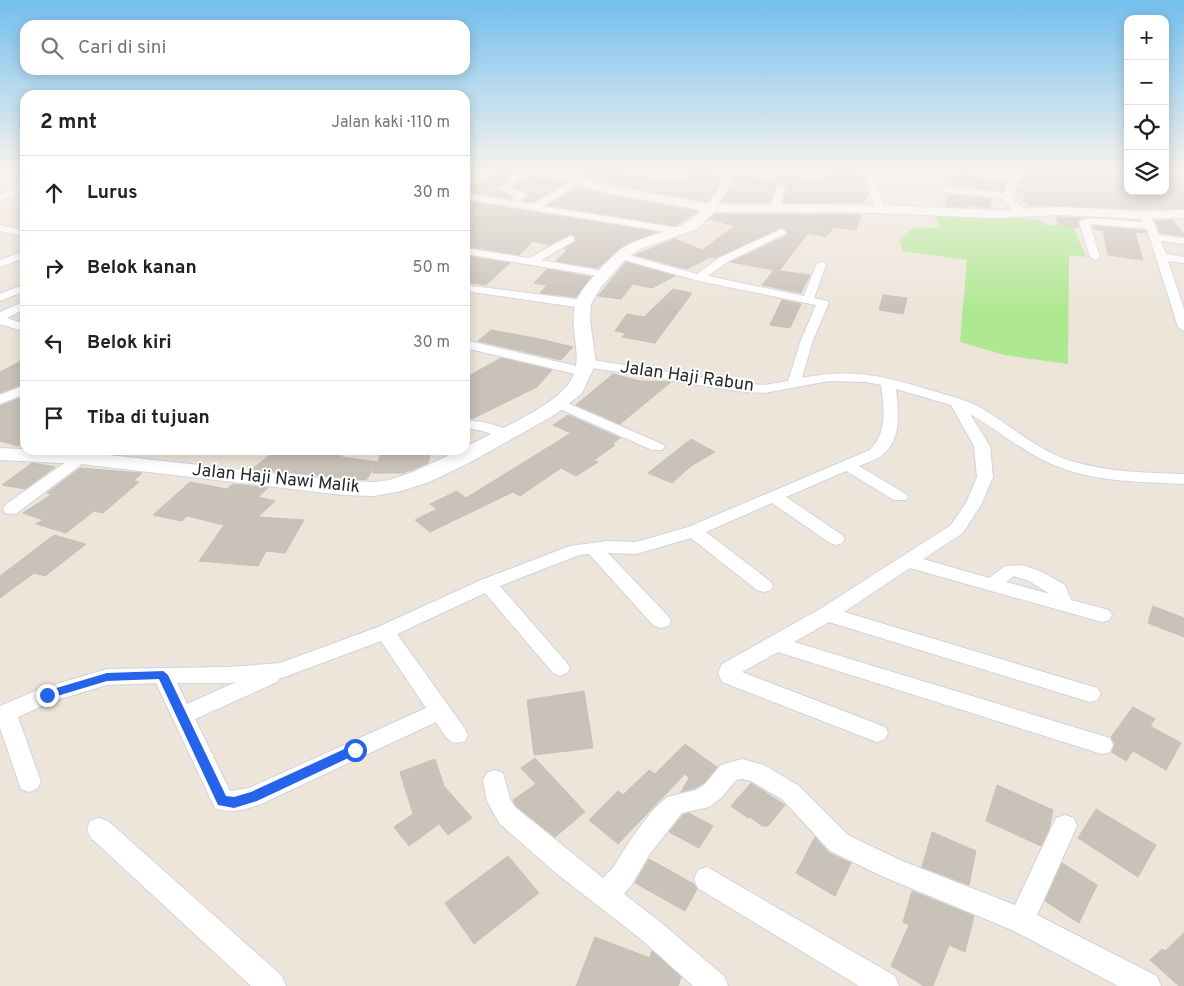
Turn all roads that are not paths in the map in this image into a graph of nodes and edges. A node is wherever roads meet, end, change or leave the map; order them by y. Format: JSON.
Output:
{"nodes":[{"id":1,"x":601,"y":218,"type":"edge"},
{"id":2,"x":702,"y":218,"type":"edge"},
{"id":3,"x":1145,"y":218,"type":"edge"},
{"id":4,"x":1151,"y":226,"type":"junction"},
{"id":5,"x":0,"y":228,"type":"edge"},
{"id":6,"x":679,"y":231,"type":"junction"},
{"id":7,"x":781,"y":232,"type":"dead end"},
{"id":8,"x":20,"y":233,"type":"edge"},
{"id":9,"x":1156,"y":237,"type":"junction"},
{"id":10,"x":570,"y":238,"type":"dead end"},
{"id":11,"x":1184,"y":241,"type":"edge"},
{"id":12,"x":470,"y":252,"type":"edge"},
{"id":13,"x":20,"y":256,"type":"edge"},
{"id":14,"x":621,"y":256,"type":"junction"},
{"id":15,"x":1096,"y":257,"type":"dead end"},
{"id":16,"x":1162,"y":257,"type":"junction"},
{"id":17,"x":1184,"y":260,"type":"edge"},
{"id":18,"x":530,"y":262,"type":"junction"},
{"id":19,"x":0,"y":264,"type":"edge"},
{"id":20,"x":821,"y":265,"type":"dead end"},
{"id":21,"x":604,"y":274,"type":"junction"},
{"id":22,"x":699,"y":278,"type":"junction"},
{"id":23,"x":1168,"y":279,"type":"junction"},
{"id":24,"x":1184,"y":281,"type":"edge"},
{"id":25,"x":20,"y":289,"type":"edge"},
{"id":26,"x":470,"y":289,"type":"edge"},
{"id":27,"x":0,"y":298,"type":"edge"},
{"id":28,"x":808,"y":299,"type":"junction"},
{"id":29,"x":1180,"y":302,"type":"edge"},
{"id":30,"x":584,"y":304,"type":"junction"},
{"id":31,"x":20,"y":308,"type":"edge"},
{"id":32,"x":0,"y":319,"type":"edge"},
{"id":33,"x":20,"y":326,"type":"edge"},
{"id":34,"x":1184,"y":327,"type":"edge"},
{"id":35,"x":470,"y":345,"type":"edge"},
{"id":36,"x":585,"y":367,"type":"junction"},
{"id":37,"x":888,"y":382,"type":"junction"},
{"id":38,"x":794,"y":383,"type":"junction"},
{"id":39,"x":20,"y":391,"type":"edge"},
{"id":40,"x":0,"y":400,"type":"edge"},
{"id":41,"x":956,"y":402,"type":"junction"},
{"id":42,"x":558,"y":403,"type":"junction"},
{"id":43,"x":470,"y":425,"type":"edge"},
{"id":44,"x":504,"y":435,"type":"junction"},
{"id":45,"x":657,"y":448,"type":"dead end"},
{"id":46,"x":470,"y":452,"type":"edge"},
{"id":47,"x":0,"y":454,"type":"edge"},
{"id":48,"x":20,"y":455,"type":"edge"},
{"id":49,"x":20,"y":455,"type":"edge"},
{"id":50,"x":464,"y":455,"type":"edge"},
{"id":51,"x":81,"y":458,"type":"junction"},
{"id":52,"x":848,"y":466,"type":"junction"},
{"id":53,"x":1184,"y":479,"type":"edge"},
{"id":54,"x":774,"y":497,"type":"junction"},
{"id":55,"x":900,"y":497,"type":"dead end"},
{"id":56,"x":11,"y":509,"type":"dead end"},
{"id":57,"x":694,"y":531,"type":"junction"},
{"id":58,"x":836,"y":539,"type":"dead end"},
{"id":59,"x":593,"y":548,"type":"junction"},
{"id":60,"x":908,"y":562,"type":"junction"},
{"id":61,"x":488,"y":584,"type":"junction"},
{"id":62,"x":764,"y":586,"type":"dead end"},
{"id":63,"x":827,"y":614,"type":"junction"},
{"id":64,"x":1102,"y":615,"type":"dead end"},
{"id":65,"x":661,"y":621,"type":"dead end"},
{"id":66,"x":385,"y":632,"type":"junction"},
{"id":67,"x":774,"y":643,"type":"junction"},
{"id":68,"x":560,"y":668,"type":"dead end"},
{"id":69,"x":281,"y":671,"type":"junction"},
{"id":70,"x":163,"y":675,"type":"junction"},
{"id":71,"x":1090,"y":694,"type":"dead end"},
{"id":72,"x":440,"y":710,"type":"junction"},
{"id":73,"x":3,"y":714,"type":"edge"},
{"id":74,"x":181,"y":716,"type":"junction"},
{"id":75,"x":877,"y":733,"type":"dead end"},
{"id":76,"x":457,"y":735,"type":"dead end"},
{"id":77,"x":1102,"y":745,"type":"dead end"},
{"id":78,"x":495,"y":780,"type":"dead end"},
{"id":79,"x":30,"y":782,"type":"dead end"},
{"id":80,"x":1065,"y":826,"type":"dead end"},
{"id":81,"x":99,"y":829,"type":"dead end"},
{"id":82,"x":707,"y":879,"type":"dead end"},
{"id":83,"x":601,"y":893,"type":"junction"},
{"id":84,"x":1021,"y":921,"type":"junction"},
{"id":85,"x":272,"y":986,"type":"edge"},
{"id":86,"x":714,"y":986,"type":"edge"},
{"id":87,"x":885,"y":986,"type":"edge"},
{"id":88,"x":1147,"y":986,"type":"edge"}],
"edges":[{"from":1,"to":6,"type":"street"},
{"from":2,"to":6,"type":"main road"},
{"from":3,"to":4,"type":"street"},
{"from":4,"to":9,"type":"street"},
{"from":4,"to":15,"type":"street"},
{"from":5,"to":8,"type":"street"},
{"from":6,"to":14,"type":"main road"},
{"from":7,"to":22,"type":"street"},
{"from":9,"to":11,"type":"street"},
{"from":9,"to":16,"type":"street"},
{"from":10,"to":18,"type":"street"},
{"from":12,"to":18,"type":"street"},
{"from":13,"to":19,"type":"street"},
{"from":14,"to":21,"type":"main road"},
{"from":14,"to":22,"type":"street"},
{"from":16,"to":17,"type":"street"},
{"from":16,"to":23,"type":"street"},
{"from":18,"to":21,"type":"street"},
{"from":20,"to":28,"type":"street"},
{"from":21,"to":30,"type":"main road"},
{"from":22,"to":28,"type":"street"},
{"from":23,"to":24,"type":"street"},
{"from":23,"to":29,"type":"street"},
{"from":25,"to":27,"type":"street"},
{"from":26,"to":30,"type":"street"},
{"from":28,"to":38,"type":"street"},
{"from":29,"to":34,"type":"street"},
{"from":30,"to":36,"type":"main road"},
{"from":31,"to":32,"type":"street"},
{"from":32,"to":33,"type":"street"},
{"from":35,"to":36,"type":"street","name":"Jalan Haji Rabun"},
{"from":36,"to":38,"type":"street","name":"Jalan Haji Rabun"},
{"from":36,"to":42,"type":"main road","name":"Jalan Haji Nawi Malik"},
{"from":37,"to":38,"type":"street","name":"Jalan Haji Rabun"},
{"from":37,"to":41,"type":"street","name":"Jalan Haji Rabun"},
{"from":37,"to":52,"type":"street"},
{"from":39,"to":40,"type":"street"},
{"from":41,"to":53,"type":"street","name":"Jalan Haji Rabun"},
{"from":41,"to":60,"type":"street"},
{"from":42,"to":44,"type":"main road","name":"Jalan Haji Nawi Malik"},
{"from":42,"to":45,"type":"street"},
{"from":43,"to":44,"type":"street"},
{"from":44,"to":46,"type":"main road","name":"Jalan Haji Nawi Malik"},
{"from":47,"to":48,"type":"main road","name":"Jalan Haji Nawi Malik"},
{"from":49,"to":51,"type":"main road","name":"Jalan Haji Nawi Malik"},
{"from":50,"to":51,"type":"main road","name":"Jalan Haji Nawi Malik"},
{"from":51,"to":56,"type":"street"},
{"from":52,"to":54,"type":"street"},
{"from":52,"to":55,"type":"street"},
{"from":54,"to":57,"type":"street"},
{"from":54,"to":58,"type":"street"},
{"from":57,"to":59,"type":"street"},
{"from":57,"to":62,"type":"street"},
{"from":59,"to":61,"type":"street"},
{"from":59,"to":65,"type":"street"},
{"from":60,"to":63,"type":"street"},
{"from":60,"to":64,"type":"street"},
{"from":61,"to":66,"type":"street"},
{"from":61,"to":68,"type":"street"},
{"from":63,"to":67,"type":"street"},
{"from":63,"to":71,"type":"street"},
{"from":66,"to":69,"type":"street"},
{"from":66,"to":72,"type":"street"},
{"from":67,"to":75,"type":"street"},
{"from":67,"to":77,"type":"street"},
{"from":69,"to":70,"type":"street"},
{"from":69,"to":74,"type":"street"},
{"from":70,"to":73,"type":"street"},
{"from":70,"to":74,"type":"street"},
{"from":72,"to":74,"type":"street"},
{"from":72,"to":76,"type":"street"},
{"from":73,"to":79,"type":"street"},
{"from":78,"to":83,"type":"street"},
{"from":80,"to":84,"type":"street"},
{"from":81,"to":85,"type":"street"},
{"from":82,"to":87,"type":"street"},
{"from":83,"to":84,"type":"street"},
{"from":83,"to":86,"type":"street"},
{"from":84,"to":88,"type":"street"}]}
